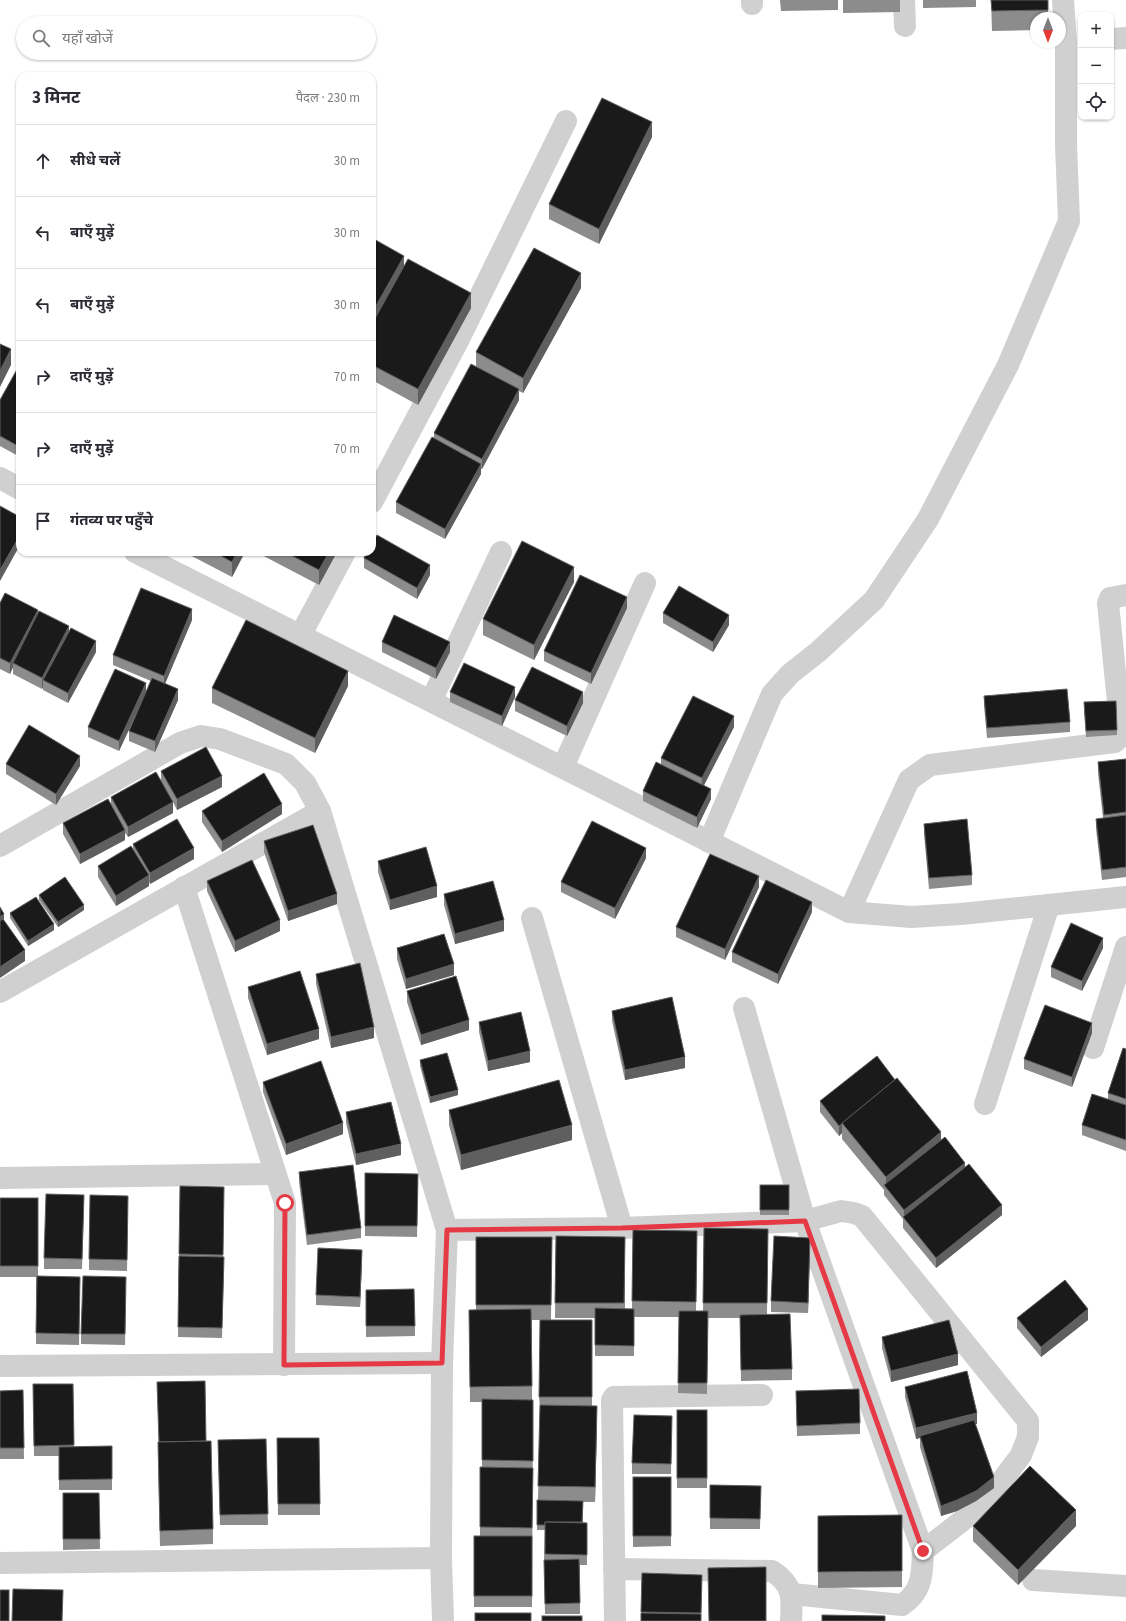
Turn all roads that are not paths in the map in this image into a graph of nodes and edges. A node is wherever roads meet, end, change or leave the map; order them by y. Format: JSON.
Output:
{"nodes":[{"id":1,"x":904,"y":0,"type":"edge"},
{"id":2,"x":1063,"y":0,"type":"edge"},
{"id":3,"x":904,"y":26,"type":"dead end"},
{"id":4,"x":1114,"y":38,"type":"edge"},
{"id":5,"x":1126,"y":38,"type":"edge"},
{"id":6,"x":566,"y":121,"type":"dead end"},
{"id":7,"x":0,"y":478,"type":"edge"},
{"id":8,"x":16,"y":487,"type":"edge"},
{"id":9,"x":376,"y":495,"type":"edge"},
{"id":10,"x":501,"y":552,"type":"dead end"},
{"id":11,"x":143,"y":556,"type":"edge"},
{"id":12,"x":343,"y":556,"type":"edge"},
{"id":13,"x":645,"y":583,"type":"dead end"},
{"id":14,"x":1126,"y":595,"type":"edge"},
{"id":15,"x":300,"y":636,"type":"junction"},
{"id":16,"x":431,"y":701,"type":"junction"},
{"id":17,"x":563,"y":768,"type":"junction"},
{"id":18,"x":320,"y":811,"type":"junction"},
{"id":19,"x":709,"y":842,"type":"junction"},
{"id":20,"x":0,"y":846,"type":"edge"},
{"id":21,"x":184,"y":887,"type":"junction"},
{"id":22,"x":1126,"y":897,"type":"edge"},
{"id":23,"x":1049,"y":905,"type":"junction"},
{"id":24,"x":849,"y":912,"type":"junction"},
{"id":25,"x":532,"y":918,"type":"dead end"},
{"id":26,"x":1126,"y":947,"type":"edge"},
{"id":27,"x":0,"y":992,"type":"edge"},
{"id":28,"x":744,"y":1008,"type":"dead end"},
{"id":29,"x":1093,"y":1048,"type":"dead end"},
{"id":30,"x":985,"y":1104,"type":"dead end"},
{"id":31,"x":275,"y":1174,"type":"junction"},
{"id":32,"x":0,"y":1178,"type":"edge"},
{"id":33,"x":805,"y":1221,"type":"junction"},
{"id":34,"x":622,"y":1228,"type":"junction"},
{"id":35,"x":447,"y":1230,"type":"junction"},
{"id":36,"x":442,"y":1363,"type":"junction"},
{"id":37,"x":284,"y":1365,"type":"junction"},
{"id":38,"x":0,"y":1366,"type":"edge"},
{"id":39,"x":762,"y":1395,"type":"dead end"},
{"id":40,"x":923,"y":1551,"type":"junction"},
{"id":41,"x":441,"y":1558,"type":"junction"},
{"id":42,"x":0,"y":1563,"type":"edge"},
{"id":43,"x":614,"y":1569,"type":"junction"},
{"id":44,"x":1033,"y":1580,"type":"dead end"},
{"id":45,"x":1126,"y":1586,"type":"edge"},
{"id":46,"x":792,"y":1594,"type":"junction"},
{"id":47,"x":443,"y":1621,"type":"edge"},
{"id":48,"x":615,"y":1621,"type":"edge"},
{"id":49,"x":791,"y":1621,"type":"edge"}],
"edges":[{"from":1,"to":3,"type":"street"},
{"from":2,"to":19,"type":"street"},
{"from":4,"to":5,"type":"street"},
{"from":6,"to":9,"type":"street"},
{"from":7,"to":8,"type":"street"},
{"from":10,"to":16,"type":"street"},
{"from":11,"to":15,"type":"street"},
{"from":12,"to":15,"type":"street"},
{"from":13,"to":17,"type":"street"},
{"from":14,"to":24,"type":"street"},
{"from":15,"to":16,"type":"street"},
{"from":16,"to":17,"type":"street"},
{"from":17,"to":19,"type":"street"},
{"from":18,"to":20,"type":"street"},
{"from":18,"to":21,"type":"street"},
{"from":18,"to":35,"type":"street"},
{"from":19,"to":24,"type":"street"},
{"from":21,"to":27,"type":"street"},
{"from":21,"to":31,"type":"street"},
{"from":22,"to":23,"type":"street"},
{"from":23,"to":24,"type":"street"},
{"from":23,"to":30,"type":"street"},
{"from":25,"to":34,"type":"street"},
{"from":26,"to":29,"type":"street"},
{"from":28,"to":33,"type":"street"},
{"from":31,"to":32,"type":"street"},
{"from":31,"to":37,"type":"street"},
{"from":33,"to":34,"type":"street"},
{"from":33,"to":40,"type":"street"},
{"from":33,"to":40,"type":"street"},
{"from":34,"to":35,"type":"street"},
{"from":35,"to":36,"type":"street"},
{"from":36,"to":37,"type":"street"},
{"from":36,"to":41,"type":"street"},
{"from":37,"to":38,"type":"street"},
{"from":39,"to":43,"type":"street"},
{"from":40,"to":46,"type":"street"},
{"from":41,"to":42,"type":"street"},
{"from":41,"to":47,"type":"street"},
{"from":43,"to":46,"type":"street"},
{"from":43,"to":48,"type":"street"},
{"from":44,"to":45,"type":"street"},
{"from":46,"to":49,"type":"street"}]}
